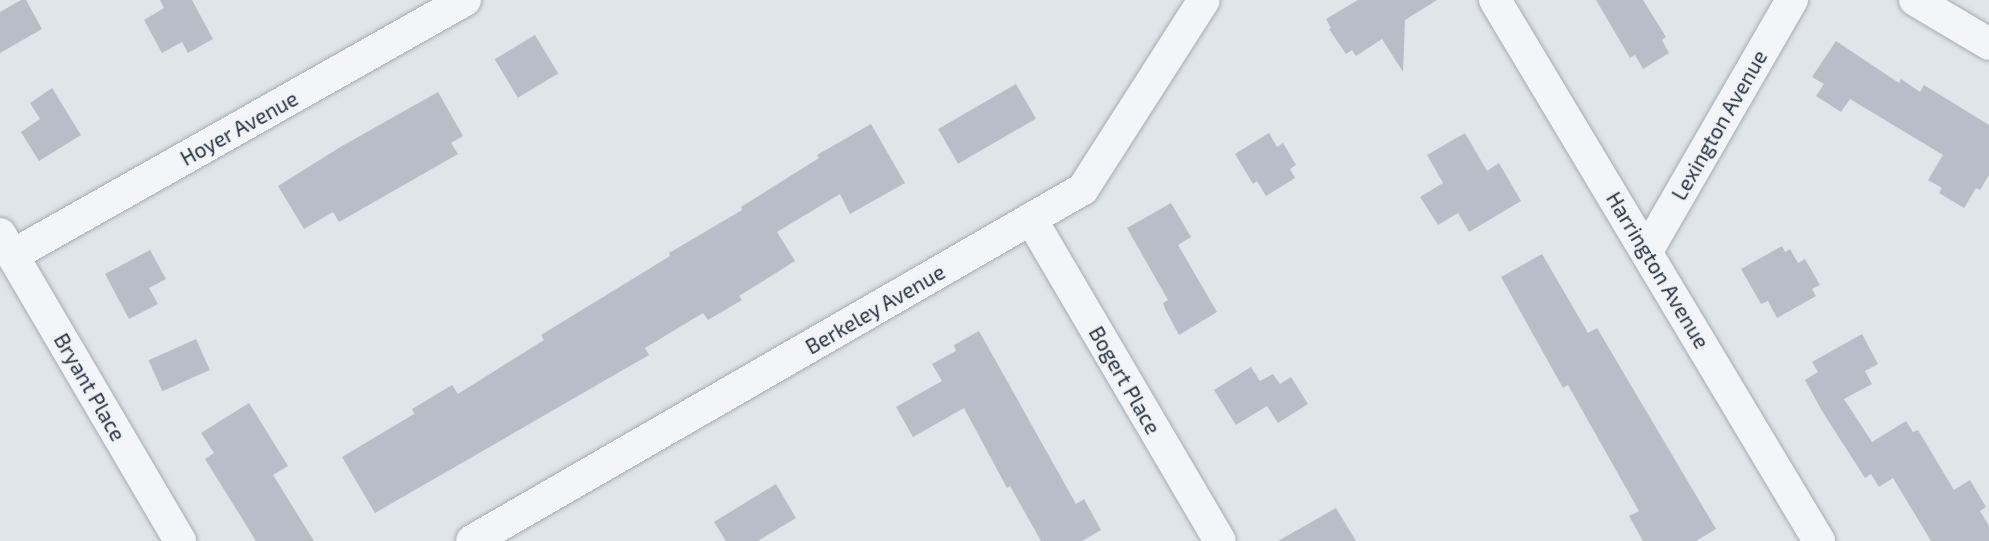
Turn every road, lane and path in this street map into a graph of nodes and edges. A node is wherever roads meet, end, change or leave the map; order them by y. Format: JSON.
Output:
{"nodes":[{"id":1,"x":465,"y":0,"type":"edge"},
{"id":2,"x":1204,"y":0,"type":"edge"},
{"id":3,"x":1495,"y":0,"type":"edge"},
{"id":4,"x":1792,"y":0,"type":"edge"},
{"id":5,"x":1915,"y":0,"type":"edge"},
{"id":6,"x":1989,"y":44,"type":"edge"},
{"id":7,"x":1031,"y":219,"type":"junction"},
{"id":8,"x":6,"y":245,"type":"edge"},
{"id":9,"x":1647,"y":251,"type":"junction"},
{"id":10,"x":180,"y":541,"type":"edge"},
{"id":11,"x":472,"y":541,"type":"edge"},
{"id":12,"x":1220,"y":541,"type":"edge"},
{"id":13,"x":1819,"y":541,"type":"edge"}],
"edges":[{"from":1,"to":8,"type":"street","name":"Hoyer Avenue"},
{"from":2,"to":7,"type":"street","name":"Berkeley Avenue"},
{"from":3,"to":9,"type":"street","name":"Harrington Avenue"},
{"from":4,"to":9,"type":"street","name":"Lexington Avenue"},
{"from":5,"to":6,"type":"street"},
{"from":7,"to":11,"type":"street","name":"Berkeley Avenue"},
{"from":7,"to":12,"type":"street","name":"Bogert Place"},
{"from":8,"to":10,"type":"street","name":"Bryant Place"},
{"from":9,"to":13,"type":"street","name":"Harrington Avenue"}]}
